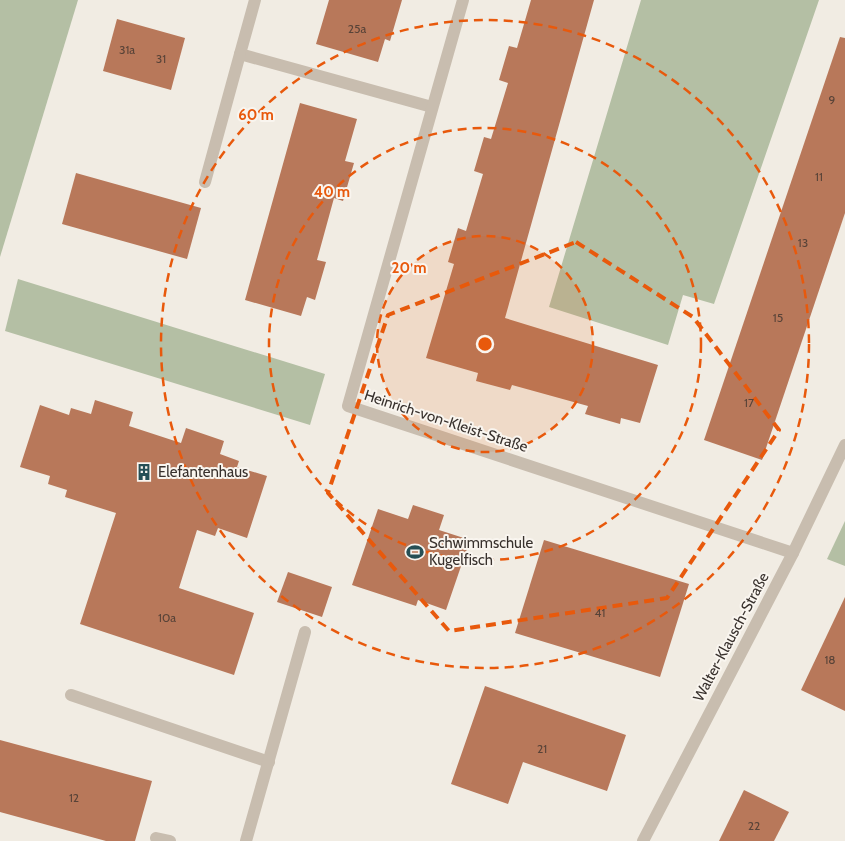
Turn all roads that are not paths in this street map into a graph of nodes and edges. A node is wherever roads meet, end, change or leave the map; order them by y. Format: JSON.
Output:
{"nodes":[{"id":1,"x":255,"y":0,"type":"edge"},
{"id":2,"x":463,"y":0,"type":"edge"},
{"id":3,"x":240,"y":54,"type":"junction"},
{"id":4,"x":432,"y":107,"type":"junction"},
{"id":5,"x":205,"y":182,"type":"dead end"},
{"id":6,"x":845,"y":445,"type":"edge"},
{"id":7,"x":793,"y":553,"type":"junction"},
{"id":8,"x":305,"y":632,"type":"dead end"},
{"id":9,"x":71,"y":695,"type":"dead end"},
{"id":10,"x":269,"y":762,"type":"junction"},
{"id":11,"x":156,"y":838,"type":"dead end"},
{"id":12,"x":170,"y":841,"type":"edge"},
{"id":13,"x":246,"y":841,"type":"edge"},
{"id":14,"x":643,"y":841,"type":"edge"}],
"edges":[{"from":1,"to":3,"type":"street"},
{"from":2,"to":4,"type":"street","name":"Heinrich-von-Kleist-Straße"},
{"from":3,"to":4,"type":"street"},
{"from":3,"to":5,"type":"street"},
{"from":4,"to":7,"type":"street","name":"Heinrich-von-Kleist-Straße"},
{"from":6,"to":7,"type":"street","name":"Walter-Klausch-Straße"},
{"from":7,"to":14,"type":"street","name":"Walter-Klausch-Straße"},
{"from":8,"to":10,"type":"street"},
{"from":9,"to":10,"type":"street"},
{"from":10,"to":13,"type":"street"},
{"from":11,"to":12,"type":"street"}]}
